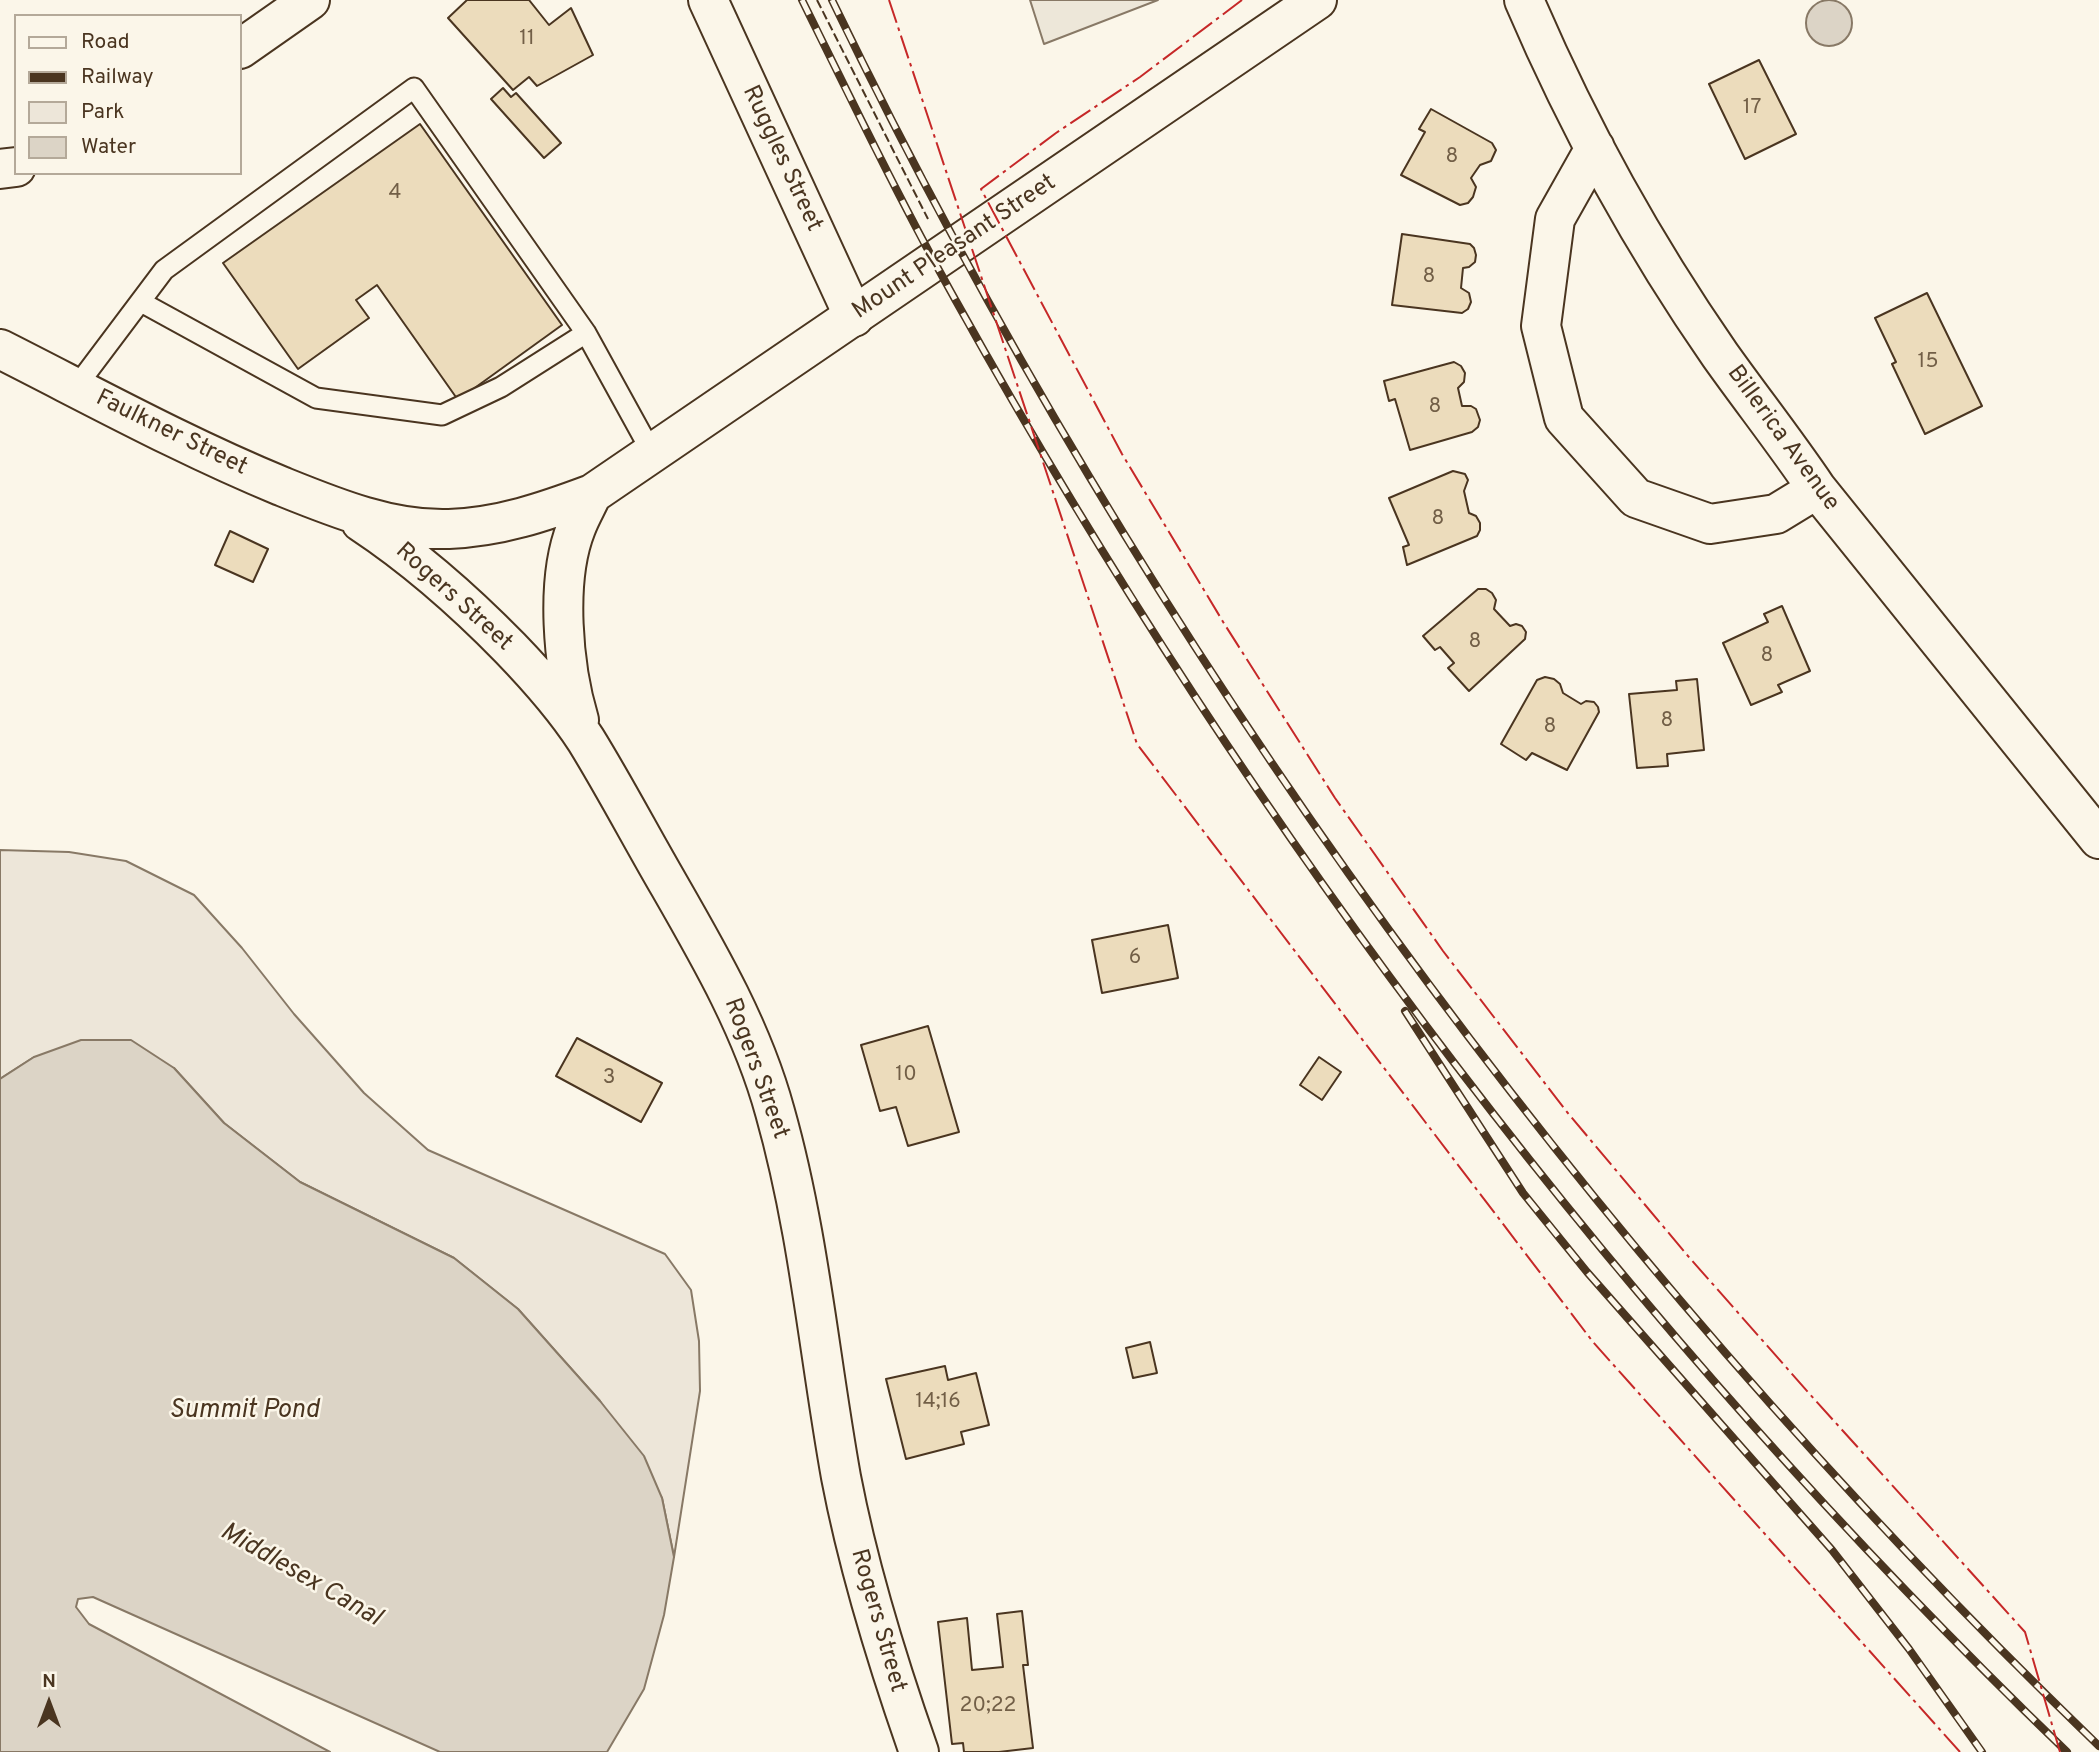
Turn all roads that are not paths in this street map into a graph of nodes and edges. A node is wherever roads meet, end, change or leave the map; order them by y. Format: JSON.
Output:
{"nodes":[{"id":1,"x":310,"y":0,"type":"edge"},
{"id":2,"x":708,"y":0,"type":"edge"},
{"id":3,"x":1317,"y":0,"type":"edge"},
{"id":4,"x":1524,"y":0,"type":"edge"},
{"id":5,"x":242,"y":48,"type":"edge"},
{"id":6,"x":1595,"y":148,"type":"junction"},
{"id":7,"x":141,"y":302,"type":"junction"},
{"id":8,"x":854,"y":317,"type":"junction"},
{"id":9,"x":586,"y":333,"type":"junction"},
{"id":10,"x":0,"y":349,"type":"edge"},
{"id":11,"x":76,"y":387,"type":"junction"},
{"id":12,"x":652,"y":453,"type":"junction"},
{"id":13,"x":1817,"y":489,"type":"junction"},
{"id":14,"x":592,"y":494,"type":"junction"},
{"id":15,"x":346,"y":511,"type":"junction"},
{"id":16,"x":585,"y":738,"type":"junction"},
{"id":17,"x":2098,"y":836,"type":"edge"},
{"id":18,"x":919,"y":1752,"type":"edge"}],
"edges":[{"from":1,"to":5,"type":"main road"},
{"from":2,"to":8,"type":"main road","name":"Ruggles Street"},
{"from":3,"to":8,"type":"main road","name":"Mount Pleasant Street"},
{"from":4,"to":6,"type":"main road","name":"Billerica Avenue"},
{"from":6,"to":13,"type":"main road","name":"Billerica Avenue"},
{"from":6,"to":13,"type":"main road"},
{"from":7,"to":9,"type":"lane"},
{"from":7,"to":9,"type":"lane"},
{"from":7,"to":11,"type":"lane"},
{"from":8,"to":12,"type":"main road","name":"Mount Pleasant Street"},
{"from":9,"to":12,"type":"lane"},
{"from":10,"to":11,"type":"main road","name":"Faulkner Street"},
{"from":11,"to":15,"type":"main road","name":"Faulkner Street"},
{"from":12,"to":14,"type":"main road","name":"Mount Pleasant Street"},
{"from":13,"to":17,"type":"main road","name":"Billerica Avenue"},
{"from":14,"to":15,"type":"main road","name":"Mount Pleasant Street"},
{"from":14,"to":16,"type":"main road"},
{"from":15,"to":16,"type":"main road","name":"Rogers Street"},
{"from":16,"to":18,"type":"main road","name":"Rogers Street"}]}
